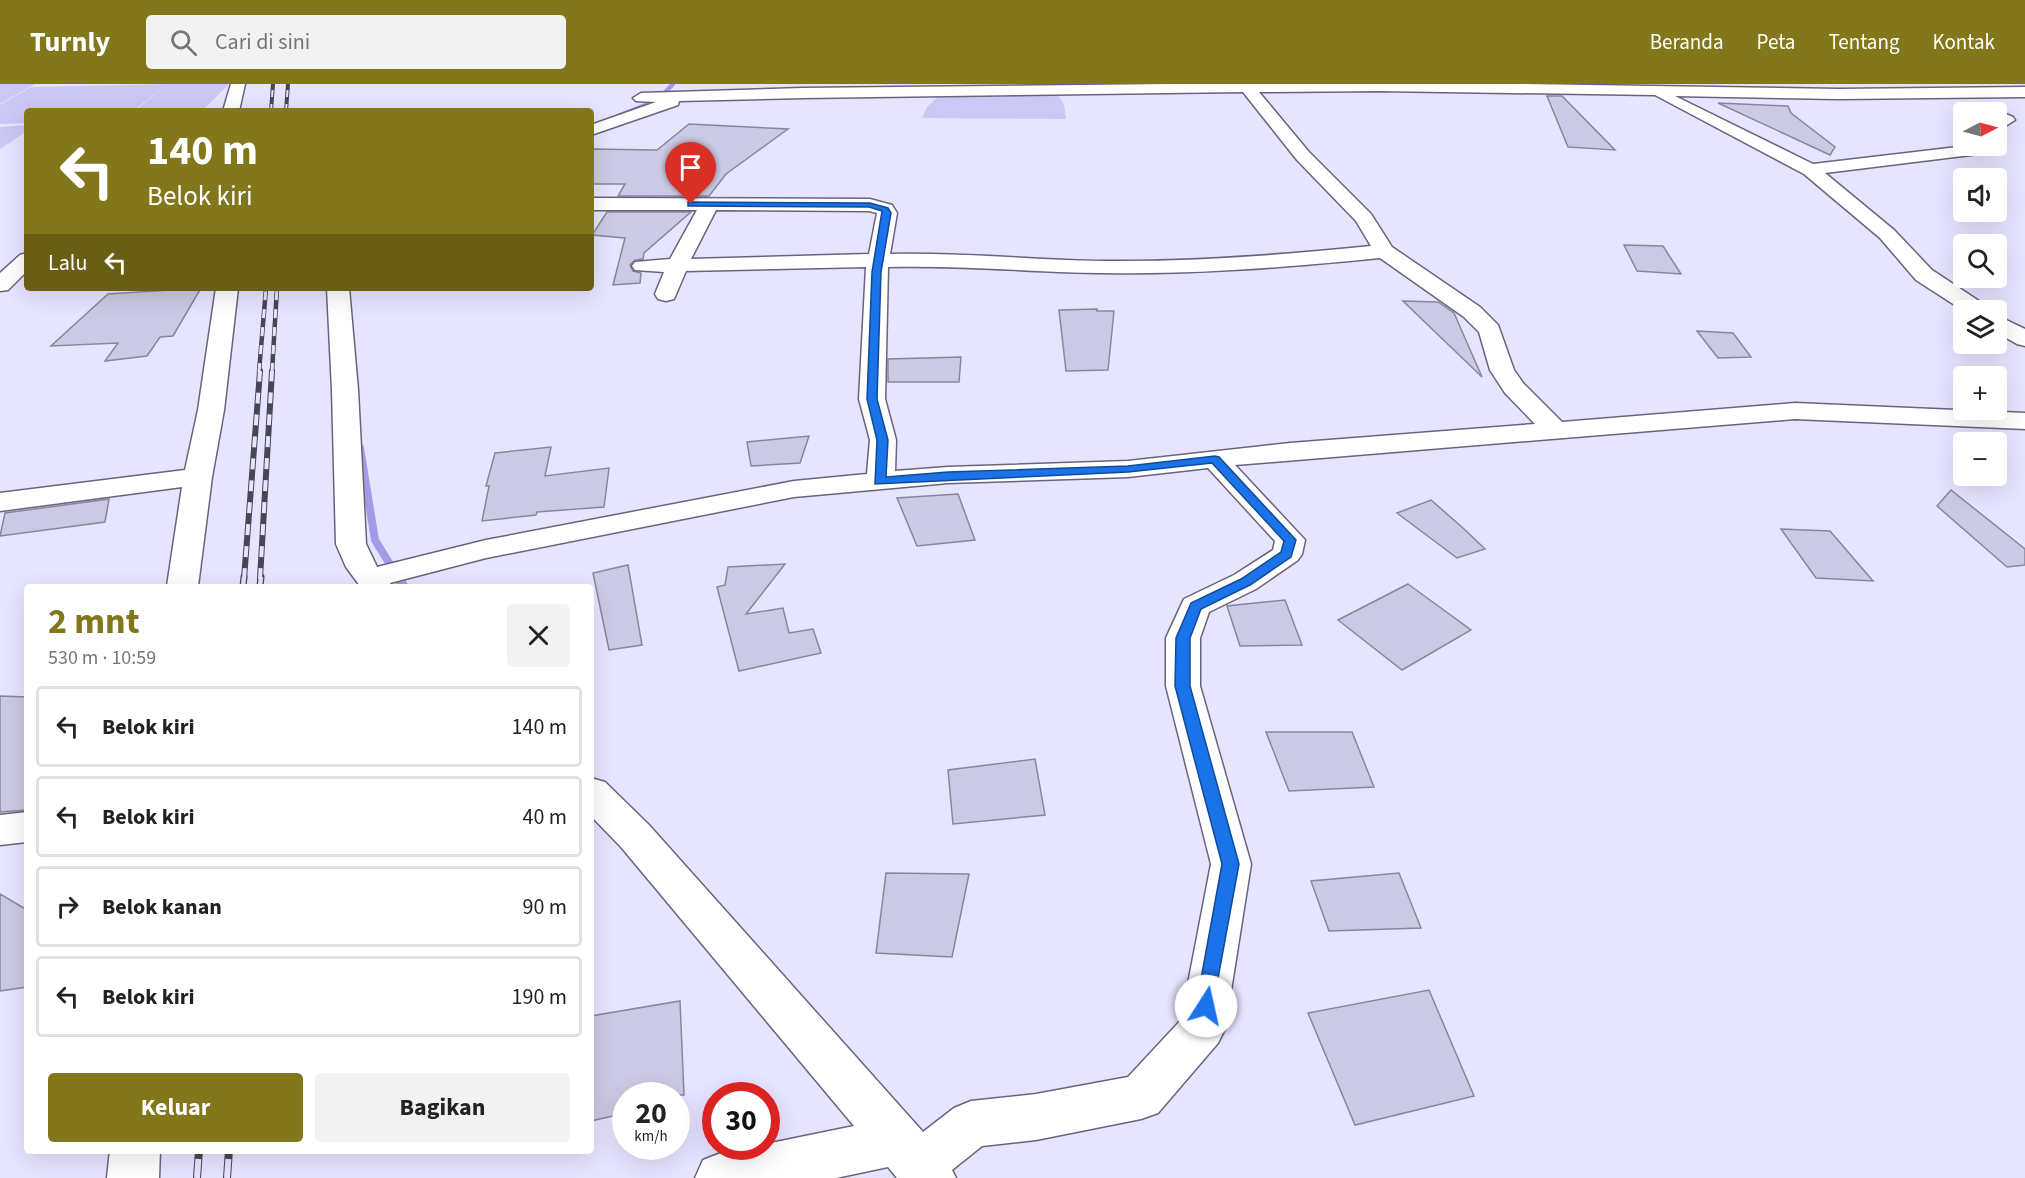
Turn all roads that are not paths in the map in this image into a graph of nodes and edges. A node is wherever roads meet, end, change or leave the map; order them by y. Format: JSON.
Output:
{"nodes":[{"id":1,"x":238,"y":84,"type":"edge"},
{"id":2,"x":806,"y":88,"type":"edge"},
{"id":3,"x":1248,"y":88,"type":"junction"},
{"id":4,"x":1637,"y":88,"type":"edge"},
{"id":5,"x":2025,"y":92,"type":"edge"},
{"id":6,"x":651,"y":93,"type":"edge"},
{"id":7,"x":1949,"y":93,"type":"junction"},
{"id":8,"x":685,"y":97,"type":"junction"},
{"id":9,"x":1968,"y":102,"type":"edge"},
{"id":10,"x":232,"y":108,"type":"edge"},
{"id":11,"x":594,"y":116,"type":"edge"},
{"id":12,"x":594,"y":128,"type":"edge"},
{"id":13,"x":1953,"y":152,"type":"edge"},
{"id":14,"x":1810,"y":170,"type":"junction"},
{"id":15,"x":605,"y":188,"type":"dead end"},
{"id":16,"x":650,"y":189,"type":"dead end"},
{"id":17,"x":594,"y":203,"type":"edge"},
{"id":18,"x":594,"y":204,"type":"edge"},
{"id":19,"x":637,"y":204,"type":"junction"},
{"id":20,"x":710,"y":204,"type":"junction"},
{"id":21,"x":1384,"y":251,"type":"junction"},
{"id":22,"x":24,"y":262,"type":"edge"},
{"id":23,"x":879,"y":262,"type":"junction"},
{"id":24,"x":642,"y":266,"type":"dead end"},
{"id":25,"x":677,"y":266,"type":"junction"},
{"id":26,"x":0,"y":285,"type":"edge"},
{"id":27,"x":227,"y":291,"type":"edge"},
{"id":28,"x":338,"y":291,"type":"edge"},
{"id":29,"x":666,"y":294,"type":"dead end"},
{"id":30,"x":1962,"y":300,"type":"edge"},
{"id":31,"x":2007,"y":328,"type":"edge"},
{"id":32,"x":2025,"y":339,"type":"edge"},
{"id":33,"x":2025,"y":421,"type":"edge"},
{"id":34,"x":1555,"y":429,"type":"junction"},
{"id":35,"x":1215,"y":460,"type":"junction"},
{"id":36,"x":198,"y":477,"type":"junction"},
{"id":37,"x":880,"y":481,"type":"junction"},
{"id":38,"x":0,"y":502,"type":"edge"},
{"id":39,"x":374,"y":580,"type":"edge"},
{"id":40,"x":183,"y":584,"type":"edge"},
{"id":41,"x":594,"y":795,"type":"edge"},
{"id":42,"x":24,"y":827,"type":"edge"},
{"id":43,"x":0,"y":830,"type":"edge"},
{"id":44,"x":135,"y":1154,"type":"edge"},
{"id":45,"x":927,"y":1155,"type":"edge"},
{"id":46,"x":133,"y":1178,"type":"edge"},
{"id":47,"x":721,"y":1178,"type":"edge"}],
"edges":[{"from":1,"to":10,"type":"street"},
{"from":2,"to":3,"type":"street"},
{"from":2,"to":8,"type":"street"},
{"from":3,"to":4,"type":"street"},
{"from":3,"to":21,"type":"street"},
{"from":4,"to":7,"type":"street"},
{"from":4,"to":14,"type":"street"},
{"from":5,"to":7,"type":"street"},
{"from":6,"to":8,"type":"street"},
{"from":6,"to":11,"type":"street"},
{"from":7,"to":9,"type":"street"},
{"from":8,"to":12,"type":"street"},
{"from":13,"to":14,"type":"street"},
{"from":14,"to":30,"type":"street"},
{"from":15,"to":17,"type":"street"},
{"from":16,"to":19,"type":"street"},
{"from":18,"to":19,"type":"street"},
{"from":19,"to":20,"type":"street"},
{"from":20,"to":23,"type":"street"},
{"from":20,"to":25,"type":"street"},
{"from":21,"to":23,"type":"street"},
{"from":21,"to":34,"type":"street"},
{"from":22,"to":26,"type":"street"},
{"from":23,"to":25,"type":"street"},
{"from":23,"to":37,"type":"street"},
{"from":24,"to":25,"type":"street"},
{"from":25,"to":29,"type":"street"},
{"from":27,"to":36,"type":"street"},
{"from":28,"to":39,"type":"street"},
{"from":31,"to":32,"type":"street"},
{"from":33,"to":34,"type":"street"},
{"from":34,"to":35,"type":"street"},
{"from":35,"to":37,"type":"street"},
{"from":35,"to":45,"type":"street"},
{"from":36,"to":38,"type":"street"},
{"from":36,"to":40,"type":"street"},
{"from":37,"to":39,"type":"street"},
{"from":41,"to":45,"type":"street"},
{"from":42,"to":43,"type":"street"},
{"from":44,"to":46,"type":"street"},
{"from":45,"to":47,"type":"street"}]}
